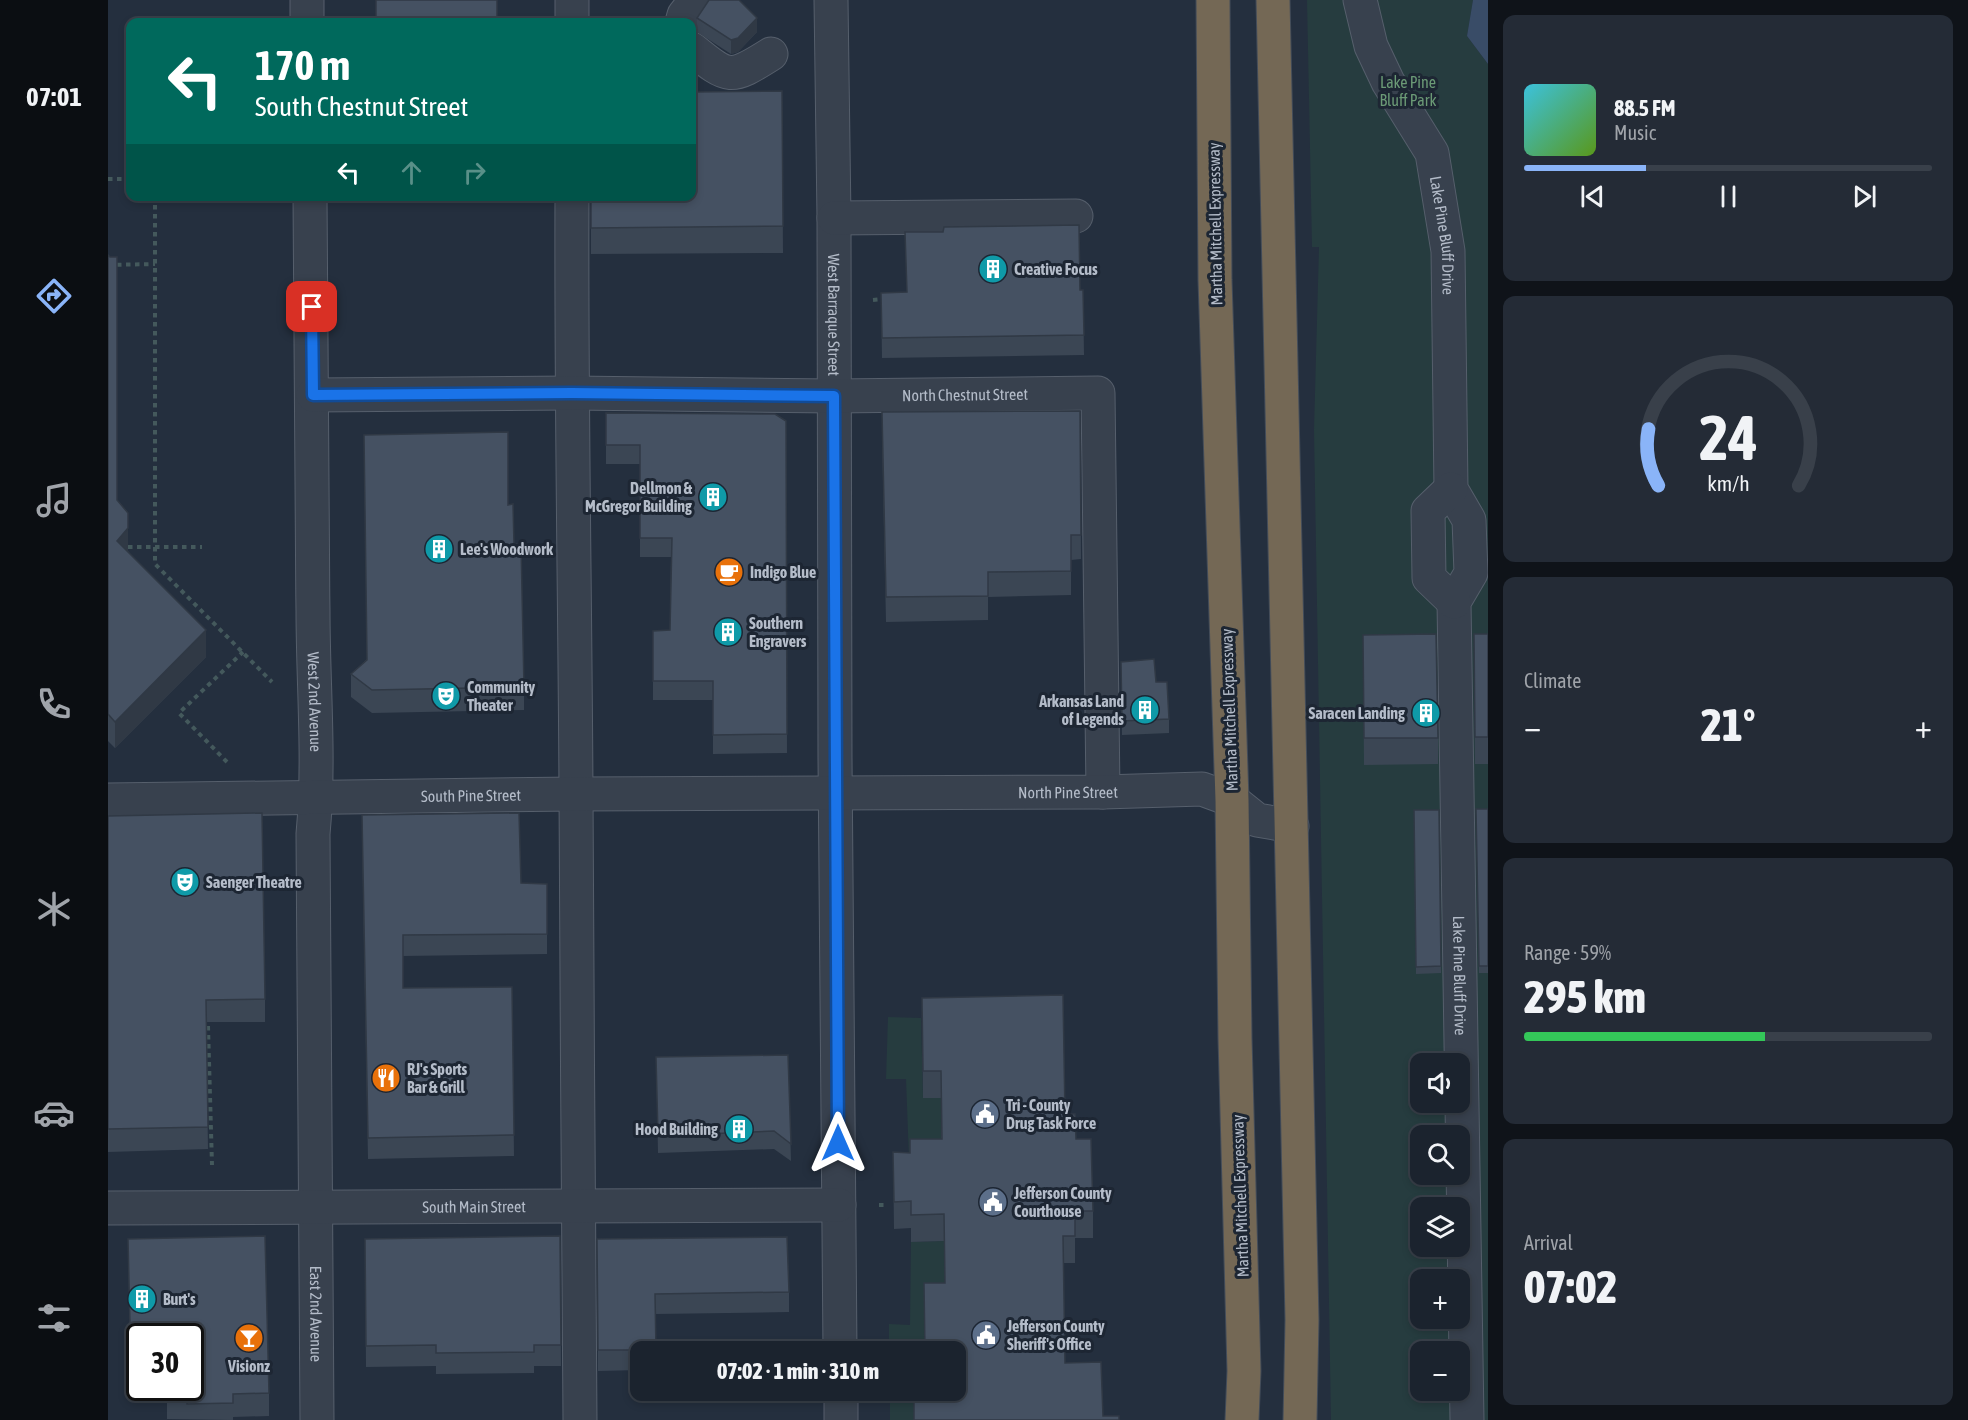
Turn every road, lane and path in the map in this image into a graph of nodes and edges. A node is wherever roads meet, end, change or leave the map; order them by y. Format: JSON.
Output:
{"nodes":[{"id":1,"x":307,"y":0,"type":"edge"},
{"id":2,"x":572,"y":0,"type":"edge"},
{"id":3,"x":696,"y":0,"type":"edge"},
{"id":4,"x":831,"y":0,"type":"edge"},
{"id":5,"x":1213,"y":0,"type":"edge"},
{"id":6,"x":1273,"y":0,"type":"edge"},
{"id":7,"x":1360,"y":0,"type":"edge"},
{"id":8,"x":307,"y":18,"type":"edge"},
{"id":9,"x":572,"y":18,"type":"edge"},
{"id":10,"x":683,"y":18,"type":"edge"},
{"id":11,"x":696,"y":52,"type":"edge"},
{"id":12,"x":771,"y":54,"type":"dead end"},
{"id":13,"x":108,"y":179,"type":"edge"},
{"id":14,"x":126,"y":179,"type":"edge"},
{"id":15,"x":155,"y":201,"type":"edge"},
{"id":16,"x":310,"y":201,"type":"edge"},
{"id":17,"x":572,"y":201,"type":"edge"},
{"id":18,"x":1076,"y":216,"type":"dead end"},
{"id":19,"x":834,"y":218,"type":"junction"},
{"id":20,"x":155,"y":264,"type":"junction"},
{"id":21,"x":108,"y":265,"type":"edge"},
{"id":22,"x":896,"y":299,"type":"edge"},
{"id":23,"x":873,"y":300,"type":"dead end"},
{"id":24,"x":572,"y":393,"type":"junction"},
{"id":25,"x":313,"y":395,"type":"junction"},
{"id":26,"x":834,"y":396,"type":"junction"},
{"id":27,"x":128,"y":547,"type":"edge"},
{"id":28,"x":155,"y":547,"type":"junction"},
{"id":29,"x":202,"y":547,"type":"dead end"},
{"id":30,"x":243,"y":652,"type":"junction"},
{"id":31,"x":272,"y":682,"type":"dead end"},
{"id":32,"x":228,"y":762,"type":"dead end"},
{"id":33,"x":1103,"y":792,"type":"junction"},
{"id":34,"x":835,"y":793,"type":"junction"},
{"id":35,"x":576,"y":794,"type":"junction"},
{"id":36,"x":317,"y":797,"type":"junction"},
{"id":37,"x":108,"y":800,"type":"edge"},
{"id":38,"x":1232,"y":800,"type":"junction"},
{"id":39,"x":1292,"y":826,"type":"junction"},
{"id":40,"x":208,"y":1026,"type":"edge"},
{"id":41,"x":212,"y":1165,"type":"dead end"},
{"id":42,"x":577,"y":1205,"type":"junction"},
{"id":43,"x":838,"y":1205,"type":"junction"},
{"id":44,"x":879,"y":1205,"type":"dead end"},
{"id":45,"x":888,"y":1205,"type":"dead end"},
{"id":46,"x":108,"y":1208,"type":"edge"},
{"id":47,"x":316,"y":1208,"type":"junction"},
{"id":48,"x":840,"y":1341,"type":"edge"},
{"id":49,"x":841,"y":1401,"type":"edge"},
{"id":50,"x":317,"y":1420,"type":"edge"},
{"id":51,"x":580,"y":1420,"type":"edge"},
{"id":52,"x":841,"y":1420,"type":"edge"},
{"id":53,"x":1242,"y":1420,"type":"edge"},
{"id":54,"x":1300,"y":1420,"type":"edge"},
{"id":55,"x":1467,"y":1420,"type":"edge"}],
"edges":[{"from":1,"to":8,"type":"street"},
{"from":2,"to":9,"type":"street"},
{"from":3,"to":10,"type":"street"},
{"from":4,"to":19,"type":"street","name":"West Barraque Street"},
{"from":5,"to":38,"type":"highway","name":"Martha Mitchell Expressway"},
{"from":6,"to":39,"type":"highway"},
{"from":7,"to":55,"type":"street","name":"Lake Pine Bluff Drive"},
{"from":11,"to":12,"type":"street"},
{"from":13,"to":14,"type":"path"},
{"from":15,"to":20,"type":"path"},
{"from":16,"to":25,"type":"street","name":"West 2nd Avenue"},
{"from":17,"to":24,"type":"street"},
{"from":18,"to":19,"type":"street"},
{"from":19,"to":26,"type":"street","name":"West Barraque Street"},
{"from":20,"to":21,"type":"path"},
{"from":20,"to":28,"type":"path"},
{"from":22,"to":23,"type":"path"},
{"from":24,"to":25,"type":"street","name":"North Chestnut Street"},
{"from":24,"to":26,"type":"street","name":"North Chestnut Street"},
{"from":24,"to":35,"type":"street"},
{"from":25,"to":36,"type":"street","name":"West 2nd Avenue"},
{"from":26,"to":33,"type":"street","name":"North Chestnut Street"},
{"from":26,"to":34,"type":"street","name":"West Barraque Street"},
{"from":27,"to":28,"type":"path"},
{"from":28,"to":29,"type":"path"},
{"from":28,"to":30,"type":"path"},
{"from":30,"to":31,"type":"path"},
{"from":30,"to":32,"type":"path"},
{"from":33,"to":34,"type":"street","name":"North Pine Street"},
{"from":33,"to":38,"type":"street","name":"North Pine Street"},
{"from":34,"to":35,"type":"street","name":"South Pine Street"},
{"from":34,"to":43,"type":"street","name":"West Barraque Street"},
{"from":35,"to":36,"type":"street","name":"South Pine Street"},
{"from":35,"to":42,"type":"street"},
{"from":36,"to":37,"type":"street","name":"South Pine Street"},
{"from":36,"to":47,"type":"street","name":"West 2nd Avenue"},
{"from":38,"to":39,"type":"street","name":"North Pine Street"},
{"from":38,"to":53,"type":"highway","name":"Martha Mitchell Expressway"},
{"from":39,"to":54,"type":"highway"},
{"from":40,"to":41,"type":"path"},
{"from":42,"to":43,"type":"street","name":"South Main Street"},
{"from":42,"to":47,"type":"street","name":"South Main Street"},
{"from":42,"to":51,"type":"street"},
{"from":43,"to":48,"type":"street","name":"West Barraque Street"},
{"from":44,"to":45,"type":"path"},
{"from":46,"to":47,"type":"street","name":"South Main Street"},
{"from":47,"to":50,"type":"street","name":"East 2nd Avenue"},
{"from":49,"to":52,"type":"street"}]}
